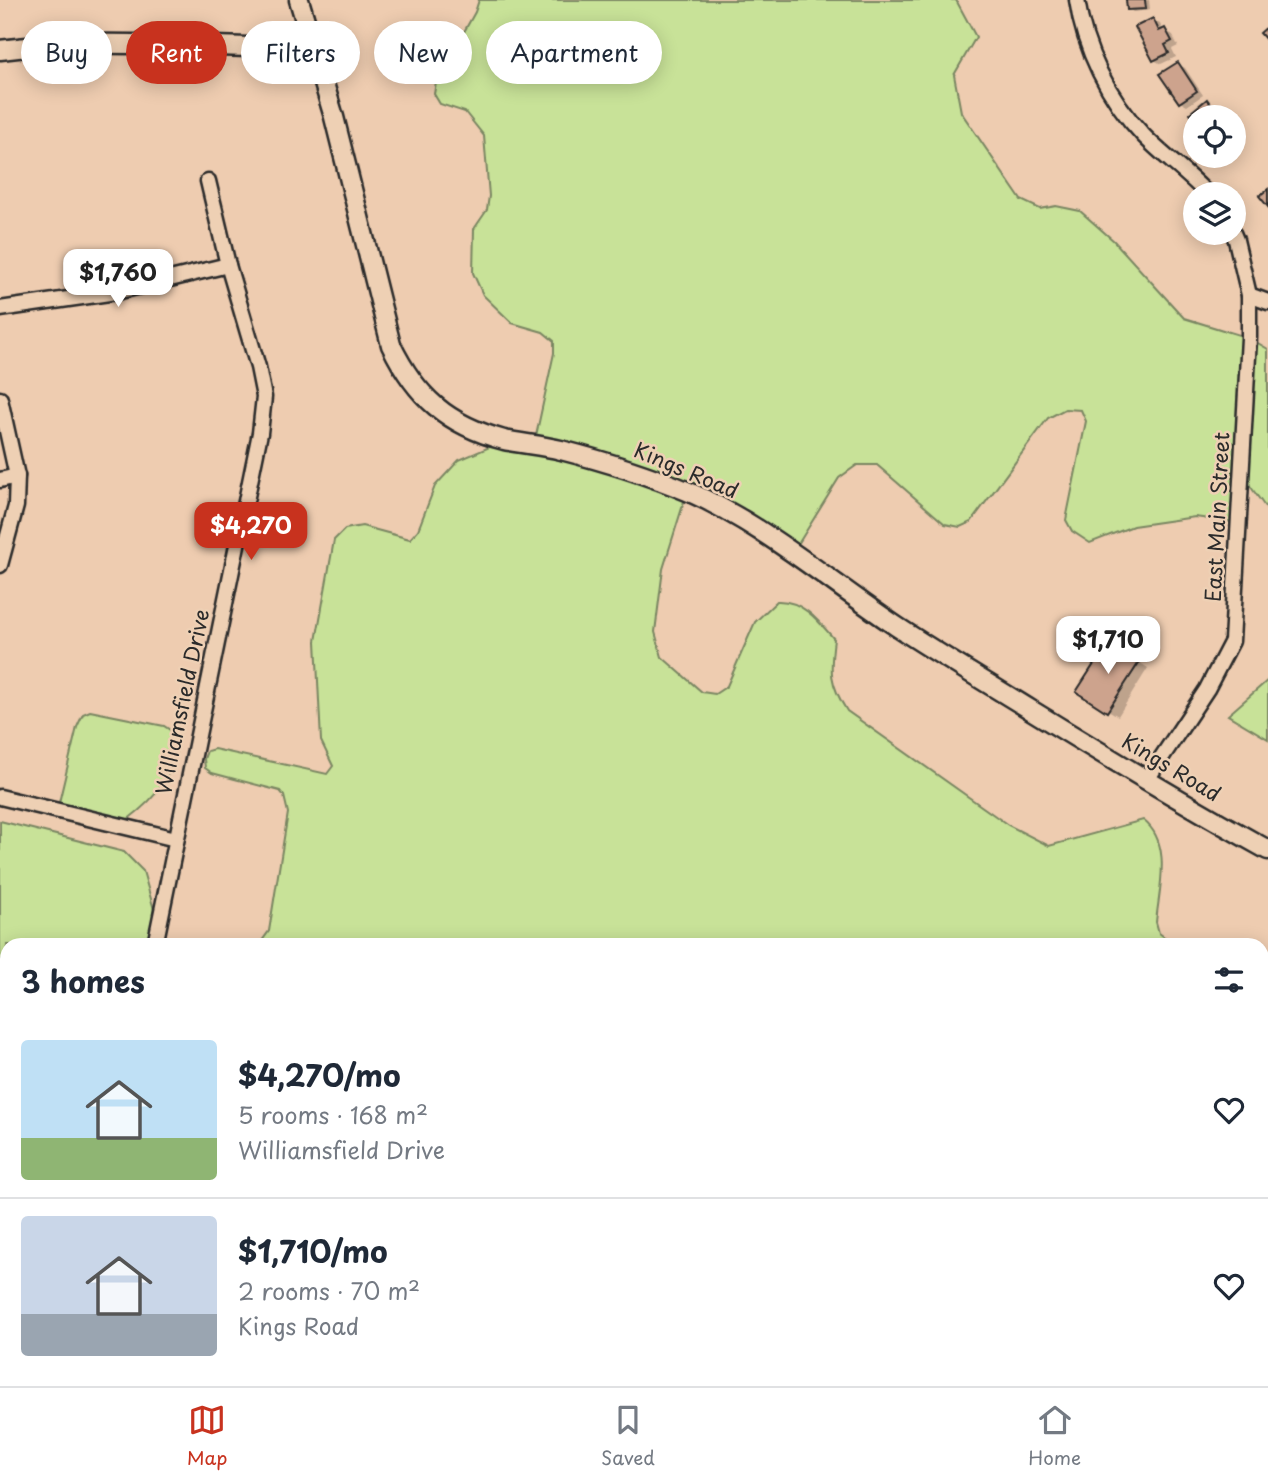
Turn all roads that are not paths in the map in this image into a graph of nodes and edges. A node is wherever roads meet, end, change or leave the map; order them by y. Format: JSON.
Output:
{"nodes":[{"id":1,"x":299,"y":0,"type":"edge"},
{"id":2,"x":1077,"y":0,"type":"edge"},
{"id":3,"x":305,"y":21,"type":"edge"},
{"id":4,"x":241,"y":45,"type":"edge"},
{"id":5,"x":0,"y":47,"type":"edge"},
{"id":6,"x":324,"y":84,"type":"edge"},
{"id":7,"x":208,"y":181,"type":"dead end"},
{"id":8,"x":1194,"y":182,"type":"edge"},
{"id":9,"x":1238,"y":245,"type":"edge"},
{"id":10,"x":228,"y":265,"type":"junction"},
{"id":11,"x":1249,"y":295,"type":"junction"},
{"id":12,"x":1268,"y":302,"type":"edge"},
{"id":13,"x":0,"y":309,"type":"edge"},
{"id":14,"x":0,"y":399,"type":"edge"},
{"id":15,"x":17,"y":476,"type":"junction"},
{"id":16,"x":0,"y":480,"type":"edge"},
{"id":17,"x":0,"y":565,"type":"edge"},
{"id":18,"x":1146,"y":781,"type":"junction"},
{"id":19,"x":0,"y":797,"type":"edge"},
{"id":20,"x":176,"y":839,"type":"junction"},
{"id":21,"x":1268,"y":850,"type":"edge"},
{"id":22,"x":156,"y":938,"type":"edge"}],
"edges":[{"from":1,"to":3,"type":"street","name":"Kings Road"},
{"from":2,"to":8,"type":"street"},
{"from":4,"to":5,"type":"street"},
{"from":6,"to":18,"type":"street","name":"Kings Road"},
{"from":7,"to":10,"type":"street","name":"Williamsfield Drive"},
{"from":9,"to":11,"type":"street","name":"East Main Street"},
{"from":10,"to":13,"type":"street"},
{"from":10,"to":20,"type":"street","name":"Williamsfield Drive"},
{"from":11,"to":12,"type":"street"},
{"from":11,"to":18,"type":"street","name":"East Main Street"},
{"from":14,"to":15,"type":"street"},
{"from":15,"to":16,"type":"street"},
{"from":15,"to":17,"type":"street"},
{"from":18,"to":21,"type":"street","name":"Kings Road"},
{"from":19,"to":20,"type":"street"},
{"from":20,"to":22,"type":"street","name":"Williamsfield Drive"}]}
